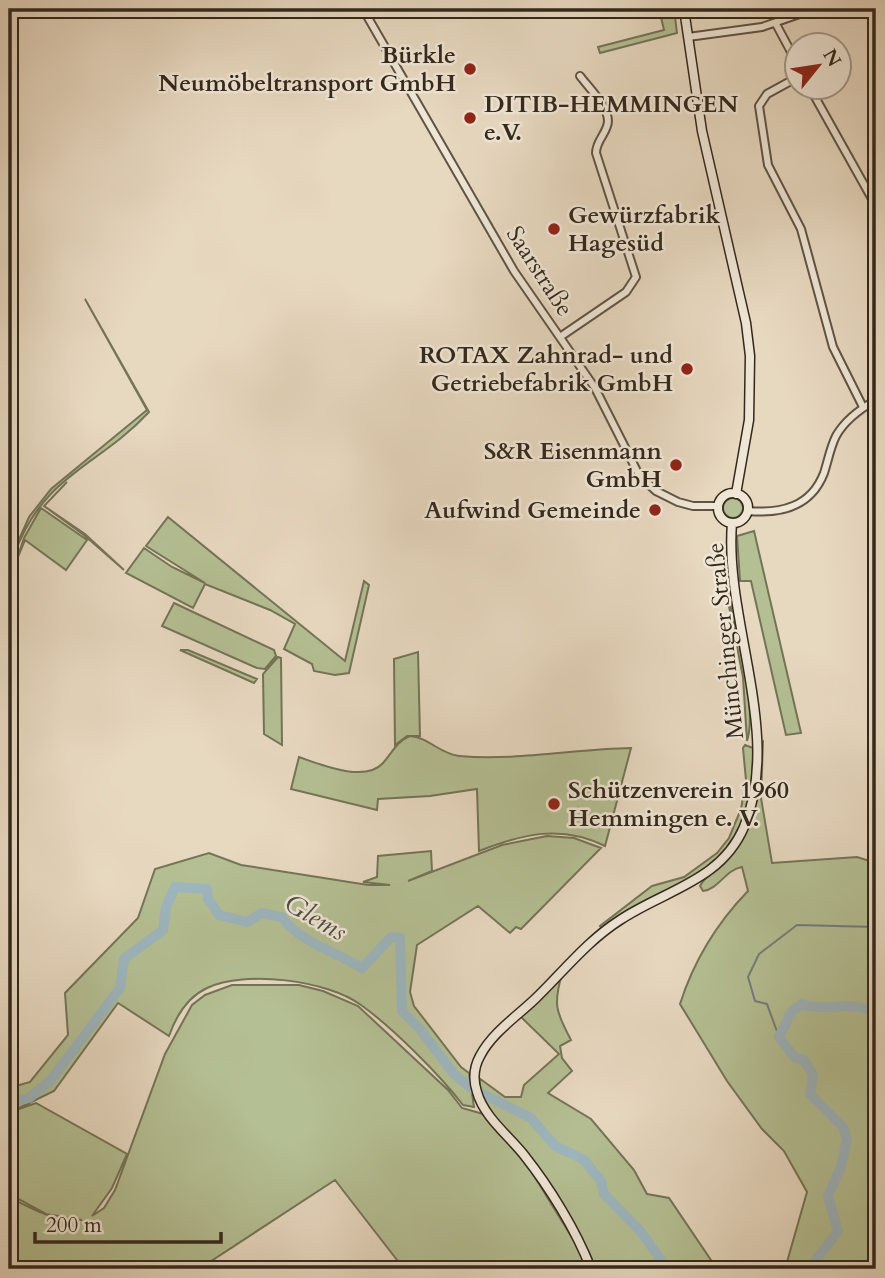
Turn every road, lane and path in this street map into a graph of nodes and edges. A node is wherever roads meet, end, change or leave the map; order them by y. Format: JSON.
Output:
{"nodes":[{"id":1,"x":363,"y":9,"type":"edge"},
{"id":2,"x":684,"y":9,"type":"edge"},
{"id":3,"x":814,"y":9,"type":"edge"},
{"id":4,"x":776,"y":24,"type":"junction"},
{"id":5,"x":688,"y":37,"type":"junction"},
{"id":6,"x":784,"y":40,"type":"edge"},
{"id":7,"x":580,"y":76,"type":"dead end"},
{"id":8,"x":784,"y":84,"type":"edge"},
{"id":9,"x":818,"y":102,"type":"edge"},
{"id":10,"x":876,"y":206,"type":"edge"},
{"id":11,"x":560,"y":337,"type":"junction"},
{"id":12,"x":876,"y":400,"type":"edge"},
{"id":13,"x":863,"y":407,"type":"junction"},
{"id":14,"x":736,"y":494,"type":"junction"},
{"id":15,"x":719,"y":506,"type":"junction"},
{"id":16,"x":748,"y":511,"type":"junction"},
{"id":17,"x":732,"y":523,"type":"junction"},
{"id":18,"x":591,"y":1269,"type":"edge"}],
"edges":[{"from":1,"to":11,"type":"street","name":"Saarstraße"},
{"from":2,"to":5,"type":"street"},
{"from":3,"to":4,"type":"street"},
{"from":4,"to":5,"type":"street"},
{"from":4,"to":6,"type":"street"},
{"from":5,"to":14,"type":"street"},
{"from":7,"to":11,"type":"street"},
{"from":8,"to":13,"type":"street"},
{"from":9,"to":10,"type":"street"},
{"from":11,"to":15,"type":"street","name":"Saarstraße"},
{"from":12,"to":13,"type":"street"},
{"from":13,"to":16,"type":"street"},
{"from":14,"to":15,"type":"street","name":"Münchinger Straße"},
{"from":14,"to":16,"type":"street","name":"Münchinger Straße"},
{"from":15,"to":17,"type":"street","name":"Münchinger Straße"},
{"from":16,"to":17,"type":"street","name":"Münchinger Straße"},
{"from":17,"to":18,"type":"street","name":"Münchinger Straße"}]}
